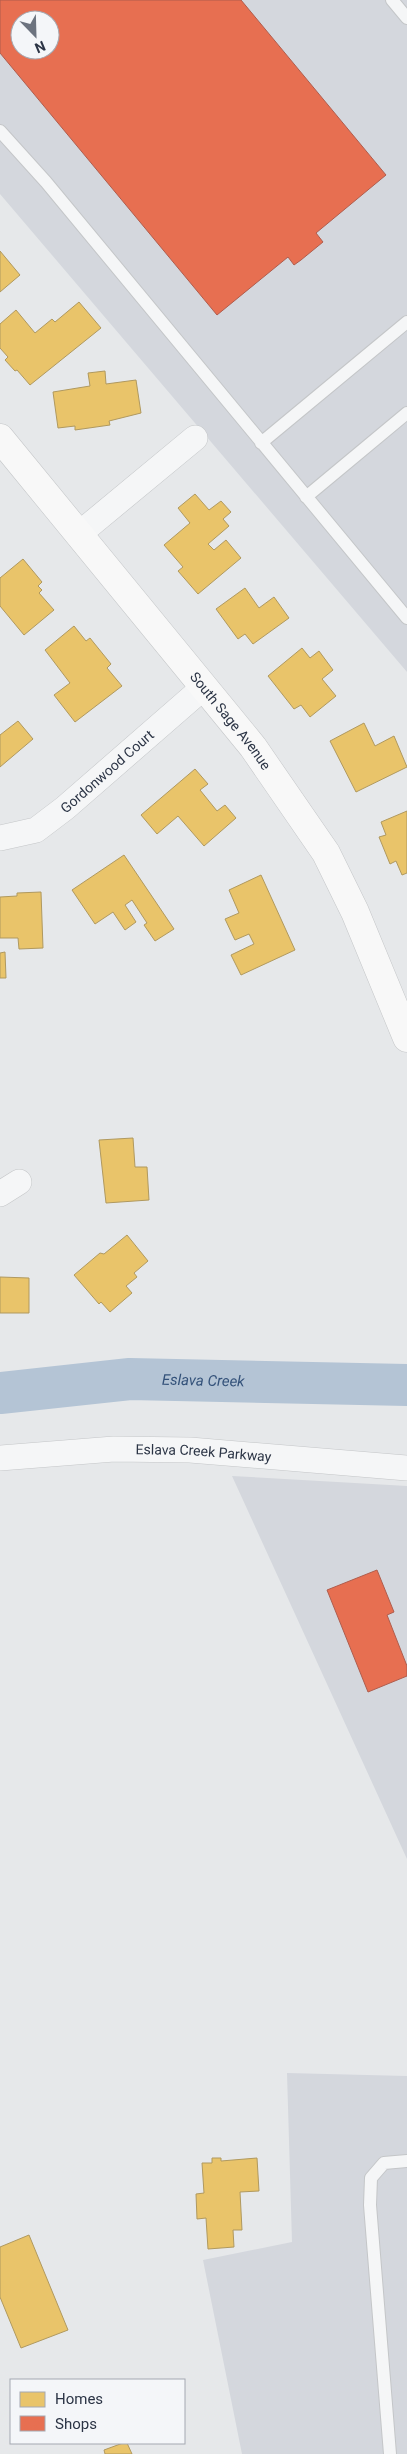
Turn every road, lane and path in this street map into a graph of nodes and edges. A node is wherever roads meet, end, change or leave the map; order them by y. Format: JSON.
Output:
{"nodes":[{"id":1,"x":392,"y":0,"type":"edge"},
{"id":2,"x":407,"y":18,"type":"edge"},
{"id":3,"x":0,"y":131,"type":"edge"},
{"id":4,"x":407,"y":322,"type":"edge"},
{"id":5,"x":407,"y":413,"type":"edge"},
{"id":6,"x":0,"y":438,"type":"edge"},
{"id":7,"x":195,"y":438,"type":"dead end"},
{"id":8,"x":261,"y":443,"type":"junction"},
{"id":9,"x":306,"y":497,"type":"junction"},
{"id":10,"x":79,"y":534,"type":"junction"},
{"id":11,"x":407,"y":618,"type":"edge"},
{"id":12,"x":204,"y":687,"type":"junction"},
{"id":13,"x":0,"y":838,"type":"edge"},
{"id":14,"x":407,"y":1038,"type":"edge"},
{"id":15,"x":0,"y":1458,"type":"edge"},
{"id":16,"x":407,"y":1468,"type":"edge"},
{"id":17,"x":407,"y":2161,"type":"edge"},
{"id":18,"x":390,"y":2454,"type":"edge"}],
"edges":[{"from":1,"to":2,"type":"lane"},
{"from":3,"to":8,"type":"lane"},
{"from":4,"to":8,"type":"lane"},
{"from":5,"to":9,"type":"lane"},
{"from":6,"to":10,"type":"street","name":"South Sage Avenue"},
{"from":7,"to":10,"type":"street"},
{"from":8,"to":9,"type":"lane"},
{"from":9,"to":11,"type":"lane"},
{"from":10,"to":12,"type":"street","name":"South Sage Avenue"},
{"from":12,"to":13,"type":"street","name":"Gordonwood Court"},
{"from":12,"to":14,"type":"street","name":"South Sage Avenue"},
{"from":15,"to":16,"type":"street","name":"Eslava Creek Parkway"},
{"from":17,"to":18,"type":"lane"}]}
